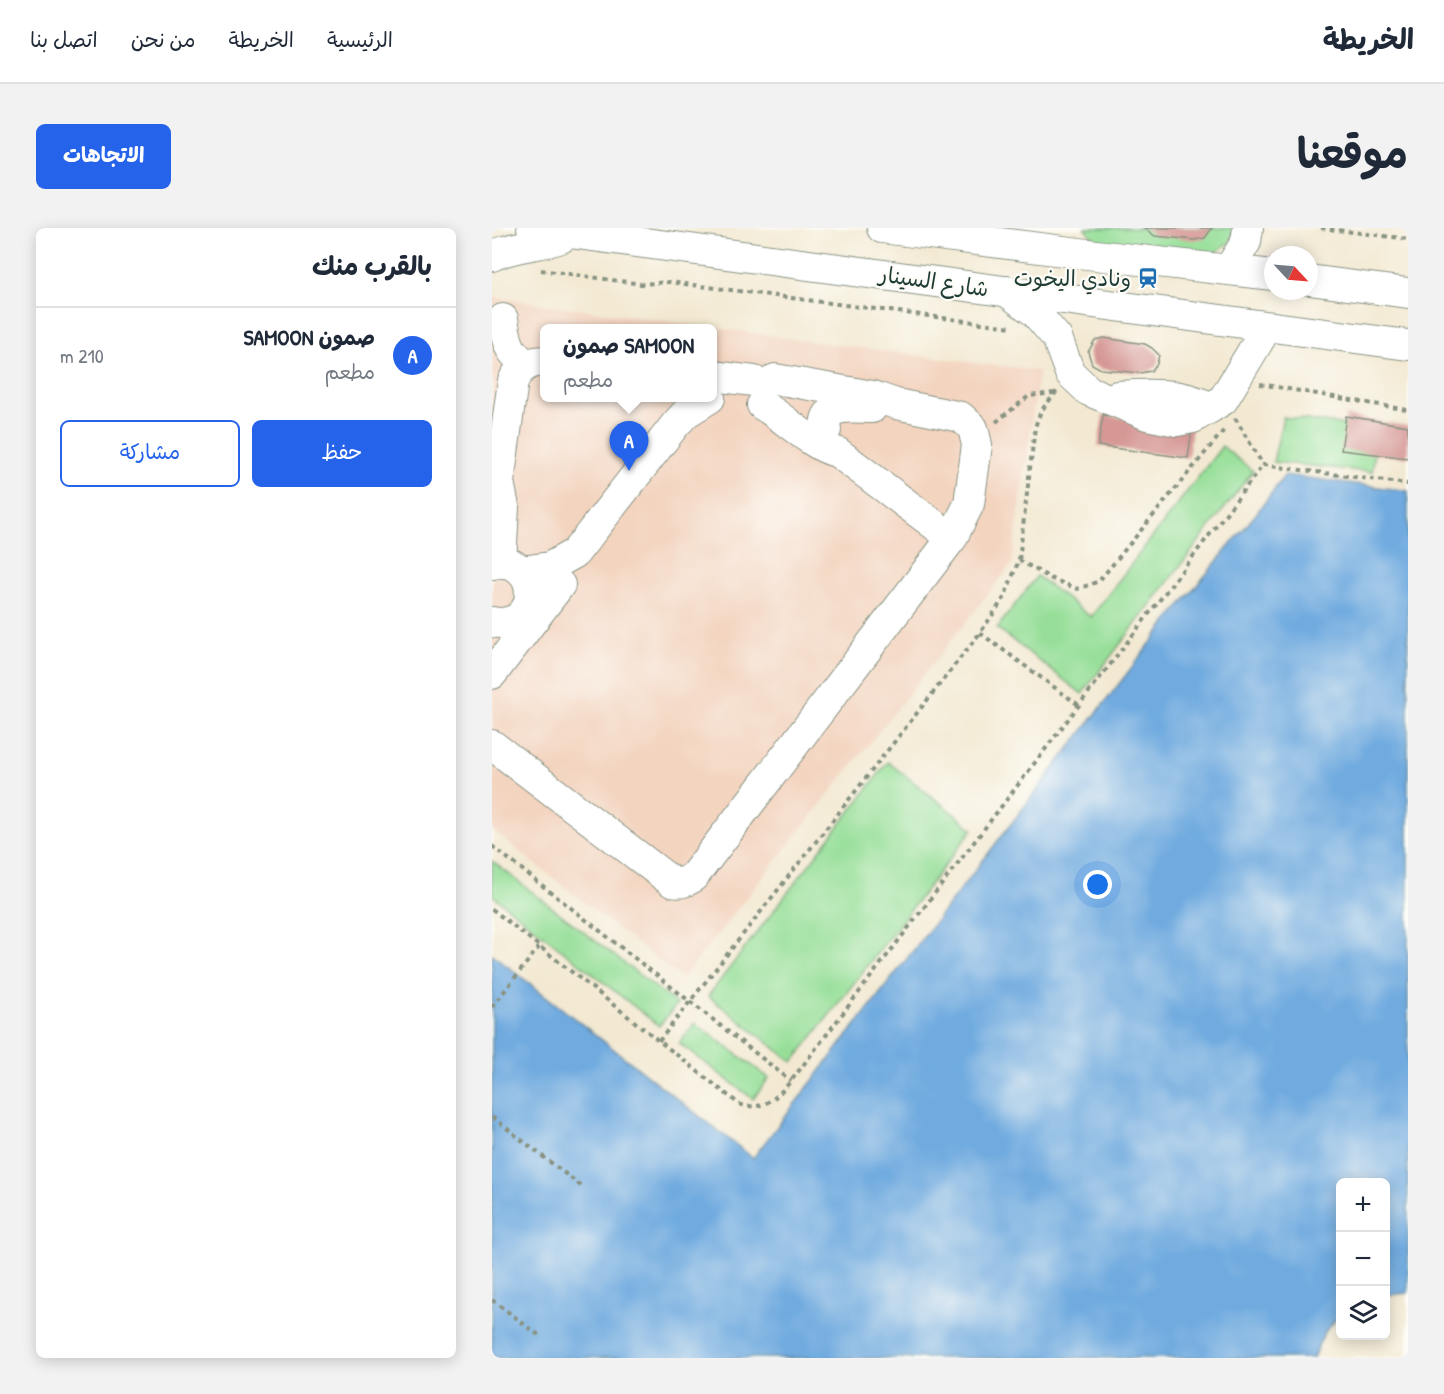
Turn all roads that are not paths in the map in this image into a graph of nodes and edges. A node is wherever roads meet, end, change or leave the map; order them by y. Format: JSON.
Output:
{"nodes":[{"id":1,"x":532,"y":228,"type":"edge"},
{"id":2,"x":882,"y":228,"type":"edge"},
{"id":3,"x":1070,"y":228,"type":"edge"},
{"id":4,"x":576,"y":232,"type":"junction"},
{"id":5,"x":1247,"y":235,"type":"edge"},
{"id":6,"x":1054,"y":239,"type":"edge"},
{"id":7,"x":1088,"y":255,"type":"junction"},
{"id":8,"x":492,"y":256,"type":"edge"},
{"id":9,"x":1229,"y":269,"type":"junction"},
{"id":10,"x":1264,"y":270,"type":"edge"},
{"id":11,"x":1264,"y":273,"type":"edge"},
{"id":12,"x":1318,"y":281,"type":"edge"},
{"id":13,"x":1006,"y":291,"type":"junction"},
{"id":14,"x":1408,"y":293,"type":"edge"},
{"id":15,"x":1267,"y":327,"type":"junction"},
{"id":16,"x":1408,"y":345,"type":"edge"},
{"id":17,"x":515,"y":348,"type":"edge"},
{"id":18,"x":717,"y":377,"type":"edge"},
{"id":19,"x":764,"y":391,"type":"junction"},
{"id":20,"x":717,"y":395,"type":"edge"},
{"id":21,"x":704,"y":402,"type":"edge"},
{"id":22,"x":896,"y":404,"type":"junction"},
{"id":23,"x":680,"y":411,"type":"edge"},
{"id":24,"x":831,"y":441,"type":"junction"},
{"id":25,"x":495,"y":491,"type":"edge"},
{"id":26,"x":952,"y":538,"type":"junction"},
{"id":27,"x":585,"y":543,"type":"junction"},
{"id":28,"x":505,"y":566,"type":"edge"},
{"id":29,"x":560,"y":585,"type":"junction"},
{"id":30,"x":525,"y":611,"type":"junction"},
{"id":31,"x":492,"y":622,"type":"edge"},
{"id":32,"x":492,"y":674,"type":"edge"},
{"id":33,"x":492,"y":745,"type":"edge"}],
"edges":[{"from":1,"to":4,"type":"street","name":"شارع السينار"},
{"from":2,"to":6,"type":"street","name":"شارع السينار"},
{"from":3,"to":7,"type":"street"},
{"from":4,"to":8,"type":"street"},
{"from":4,"to":13,"type":"street","name":"شارع السينار"},
{"from":5,"to":9,"type":"street"},
{"from":5,"to":10,"type":"street"},
{"from":6,"to":7,"type":"street","name":"شارع السينار"},
{"from":7,"to":9,"type":"street","name":"شارع السينار"},
{"from":9,"to":11,"type":"street","name":"شارع السينار"},
{"from":12,"to":14,"type":"street"},
{"from":13,"to":15,"type":"street","name":"شارع السينار"},
{"from":13,"to":15,"type":"street"},
{"from":15,"to":16,"type":"street","name":"شارع السينار"},
{"from":17,"to":25,"type":"street"},
{"from":18,"to":19,"type":"street"},
{"from":19,"to":20,"type":"street"},
{"from":19,"to":22,"type":"street"},
{"from":19,"to":24,"type":"street"},
{"from":21,"to":23,"type":"street"},
{"from":22,"to":24,"type":"street"},
{"from":22,"to":26,"type":"street"},
{"from":23,"to":27,"type":"street"},
{"from":24,"to":26,"type":"street"},
{"from":25,"to":28,"type":"street"},
{"from":26,"to":33,"type":"street"},
{"from":27,"to":28,"type":"street"},
{"from":27,"to":29,"type":"street"},
{"from":28,"to":30,"type":"street"},
{"from":29,"to":30,"type":"street"},
{"from":29,"to":32,"type":"street"},
{"from":30,"to":31,"type":"street"}]}
